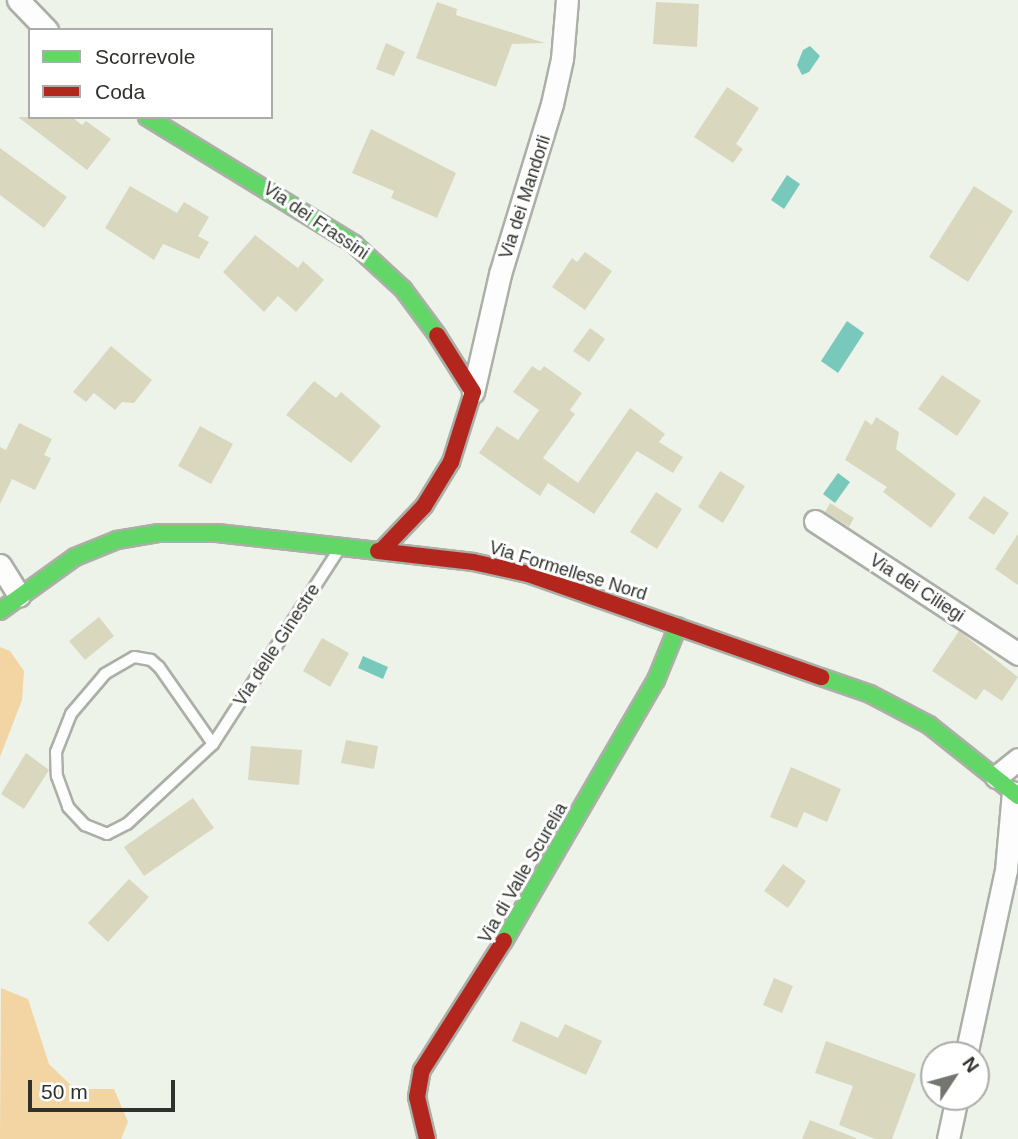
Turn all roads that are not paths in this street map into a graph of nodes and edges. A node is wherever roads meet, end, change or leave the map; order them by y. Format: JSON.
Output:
{"nodes":[{"id":1,"x":18,"y":0,"type":"edge"},
{"id":2,"x":567,"y":0,"type":"edge"},
{"id":3,"x":45,"y":28,"type":"edge"},
{"id":4,"x":151,"y":119,"type":"edge"},
{"id":5,"x":473,"y":392,"type":"junction"},
{"id":6,"x":816,"y":521,"type":"dead end"},
{"id":7,"x":341,"y":546,"type":"junction"},
{"id":8,"x":382,"y":550,"type":"junction"},
{"id":9,"x":0,"y":565,"type":"edge"},
{"id":10,"x":19,"y":596,"type":"junction"},
{"id":11,"x":0,"y":611,"type":"edge"},
{"id":12,"x":678,"y":626,"type":"junction"},
{"id":13,"x":1018,"y":654,"type":"edge"},
{"id":14,"x":213,"y":744,"type":"junction"},
{"id":15,"x":1018,"y":760,"type":"edge"},
{"id":16,"x":996,"y":777,"type":"junction"},
{"id":17,"x":1016,"y":794,"type":"edge"},
{"id":18,"x":969,"y":1041,"type":"edge"},
{"id":19,"x":954,"y":1111,"type":"edge"},
{"id":20,"x":427,"y":1139,"type":"edge"},
{"id":21,"x":948,"y":1139,"type":"edge"}],
"edges":[{"from":1,"to":3,"type":"street"},
{"from":2,"to":5,"type":"street","name":"Via dei Mandorli"},
{"from":4,"to":5,"type":"street","name":"Via dei Frassini"},
{"from":5,"to":8,"type":"street","name":"Via dei Mandorli"},
{"from":6,"to":13,"type":"street","name":"Via dei Ciliegi"},
{"from":7,"to":8,"type":"street","name":"Via Formellese Nord"},
{"from":7,"to":10,"type":"street","name":"Via Formellese Nord"},
{"from":7,"to":14,"type":"lane","name":"Via delle Ginestre"},
{"from":8,"to":12,"type":"street","name":"Via Formellese Nord"},
{"from":9,"to":10,"type":"street"},
{"from":10,"to":11,"type":"street","name":"Via Formellese Nord"},
{"from":12,"to":16,"type":"street","name":"Via Formellese Nord"},
{"from":12,"to":20,"type":"street","name":"Via di Valle Scurelia"},
{"from":14,"to":14,"type":"lane","name":"Via delle Ginestre"},
{"from":15,"to":16,"type":"street"},
{"from":16,"to":17,"type":"street","name":"Via Formellese Nord"},
{"from":17,"to":18,"type":"street"},
{"from":19,"to":21,"type":"street"}]}
